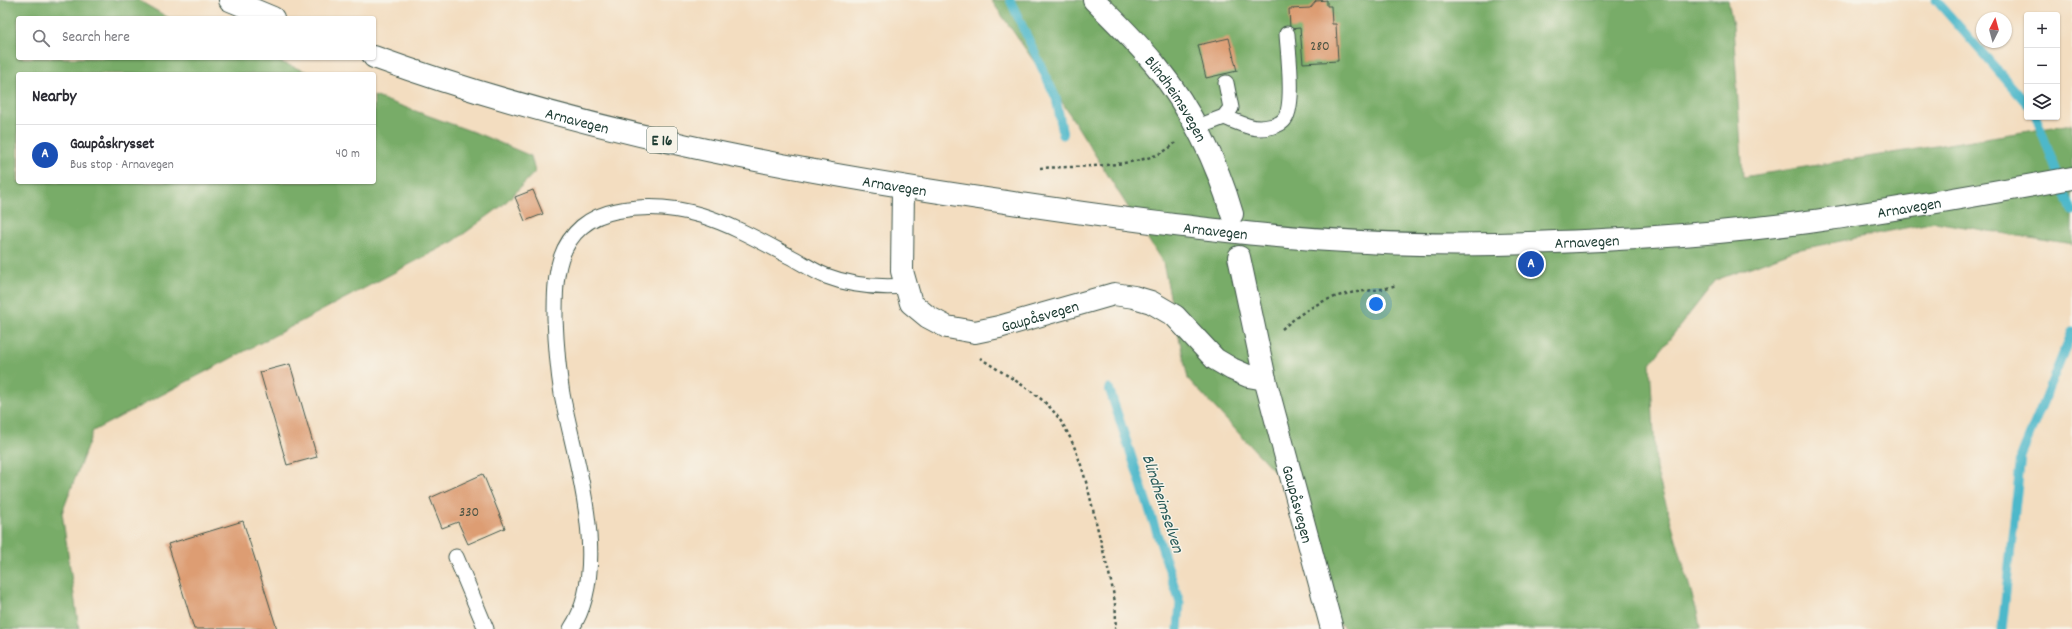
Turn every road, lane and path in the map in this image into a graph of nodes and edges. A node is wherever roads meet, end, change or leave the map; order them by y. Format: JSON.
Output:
{"nodes":[{"id":1,"x":230,"y":0,"type":"edge"},
{"id":2,"x":1094,"y":0,"type":"edge"},
{"id":3,"x":268,"y":16,"type":"edge"},
{"id":4,"x":1287,"y":34,"type":"dead end"},
{"id":5,"x":376,"y":58,"type":"edge"},
{"id":6,"x":1226,"y":83,"type":"dead end"},
{"id":7,"x":1224,"y":117,"type":"junction"},
{"id":8,"x":1195,"y":128,"type":"junction"},
{"id":9,"x":1040,"y":168,"type":"dead end"},
{"id":10,"x":2072,"y":178,"type":"edge"},
{"id":11,"x":903,"y":188,"type":"junction"},
{"id":12,"x":1232,"y":214,"type":"dead end"},
{"id":13,"x":1239,"y":256,"type":"dead end"},
{"id":14,"x":1396,"y":285,"type":"dead end"},
{"id":15,"x":905,"y":286,"type":"junction"},
{"id":16,"x":975,"y":332,"type":"junction"},
{"id":17,"x":1260,"y":357,"type":"junction"},
{"id":18,"x":1265,"y":379,"type":"junction"},
{"id":19,"x":456,"y":557,"type":"dead end"},
{"id":20,"x":486,"y":629,"type":"edge"},
{"id":21,"x":571,"y":629,"type":"edge"},
{"id":22,"x":1115,"y":629,"type":"edge"},
{"id":23,"x":1332,"y":629,"type":"edge"}],
"edges":[{"from":1,"to":3,"type":"main road"},
{"from":2,"to":8,"type":"main road","name":"Blindheimsvegen"},
{"from":4,"to":7,"type":"lane"},
{"from":5,"to":11,"type":"main road","name":"Arnavegen","number":"E 16"},
{"from":6,"to":7,"type":"lane"},
{"from":7,"to":8,"type":"lane"},
{"from":8,"to":9,"type":"path"},
{"from":8,"to":12,"type":"main road","name":"Blindheimsvegen"},
{"from":10,"to":11,"type":"main road","name":"Arnavegen","number":"E 16"},
{"from":11,"to":15,"type":"main road","name":"Gaupåsvegen"},
{"from":13,"to":17,"type":"main road","name":"Gaupåsvegen"},
{"from":14,"to":17,"type":"path"},
{"from":15,"to":16,"type":"main road","name":"Gaupåsvegen"},
{"from":15,"to":21,"type":"lane"},
{"from":16,"to":18,"type":"main road","name":"Gaupåsvegen"},
{"from":16,"to":22,"type":"path"},
{"from":17,"to":18,"type":"main road","name":"Gaupåsvegen"},
{"from":18,"to":23,"type":"main road","name":"Gaupåsvegen"},
{"from":19,"to":20,"type":"lane"}]}
